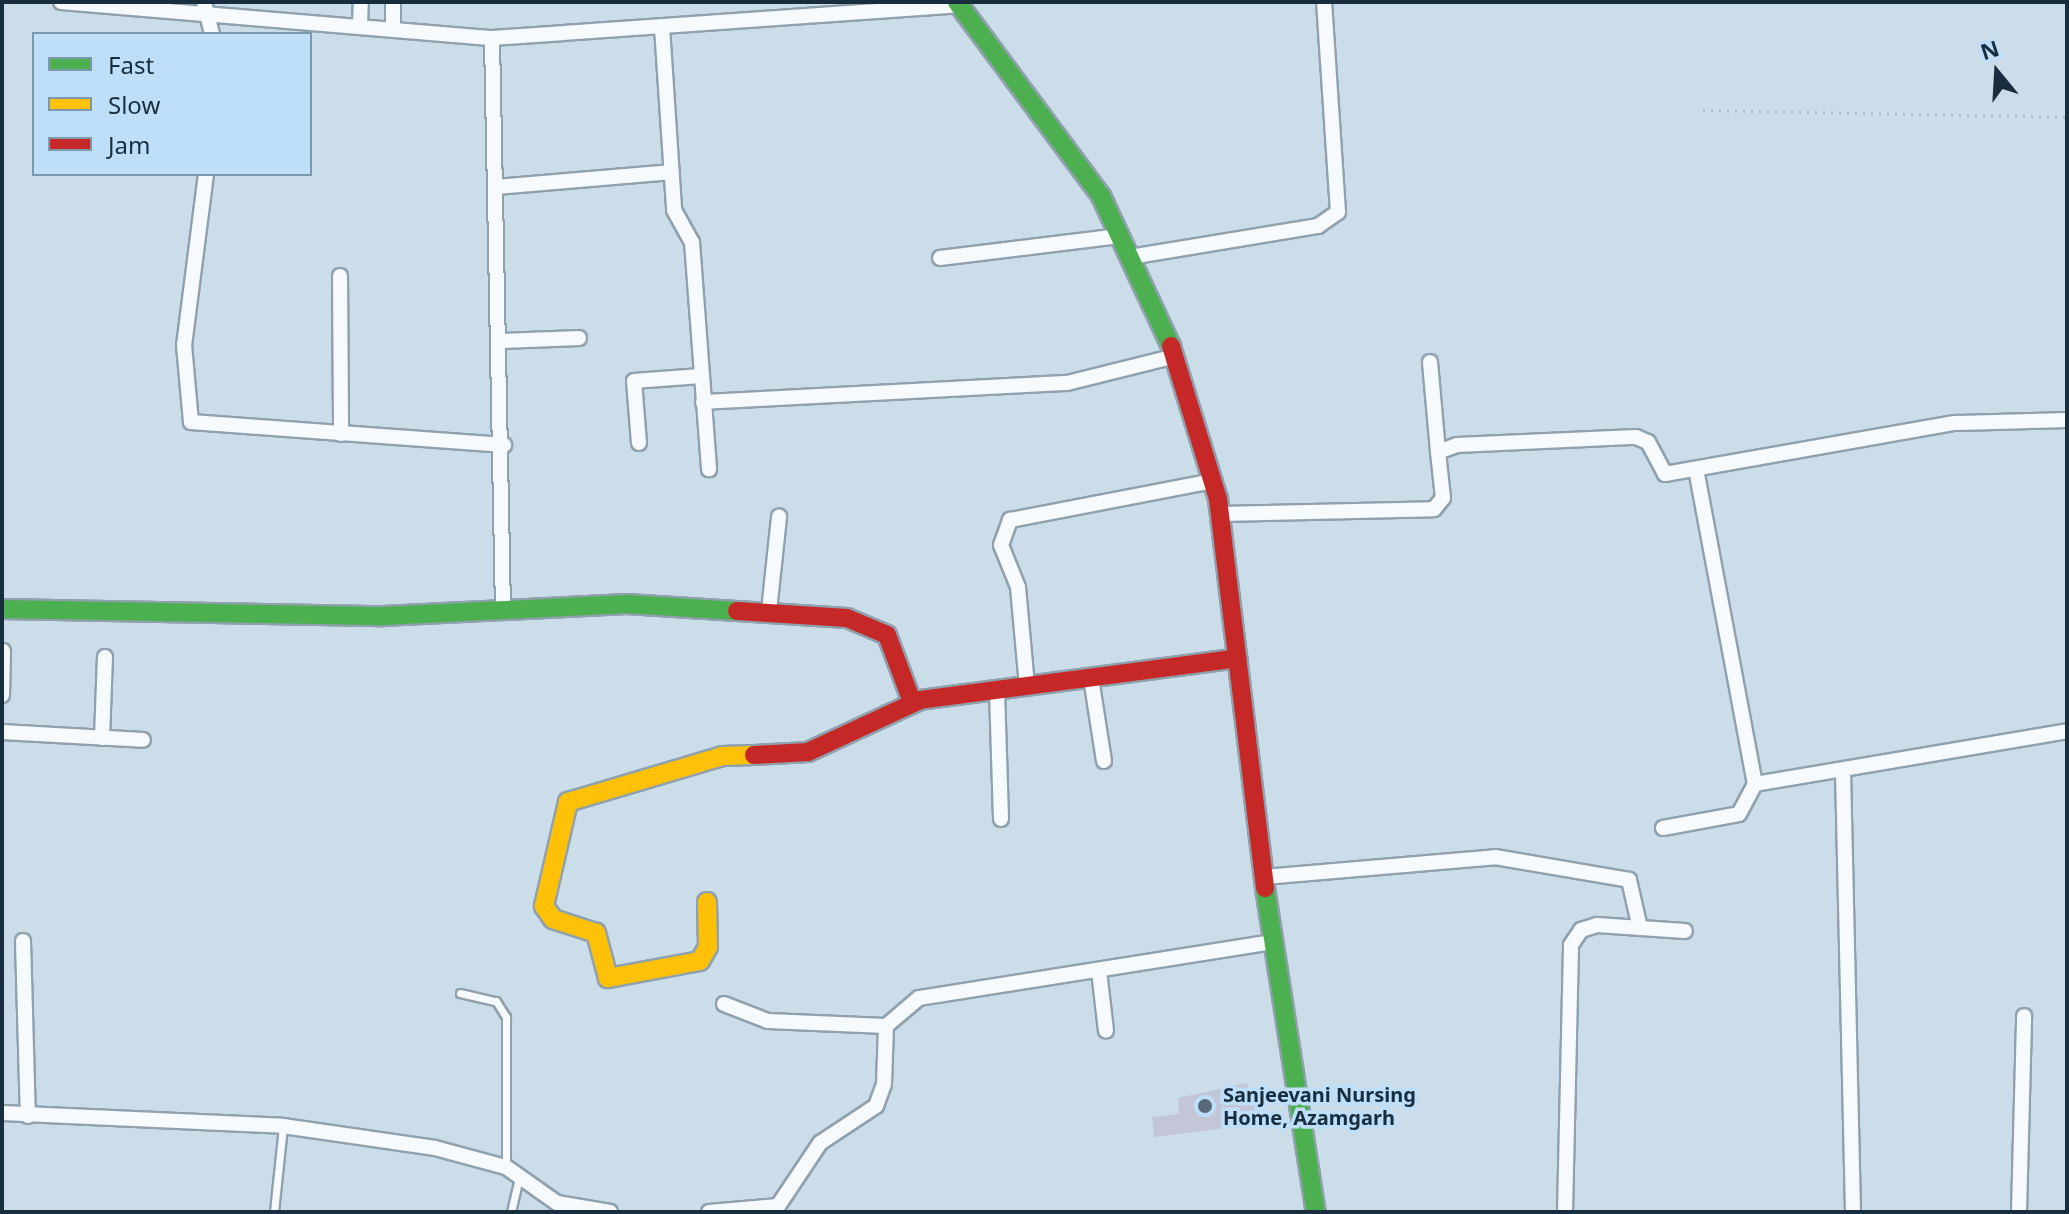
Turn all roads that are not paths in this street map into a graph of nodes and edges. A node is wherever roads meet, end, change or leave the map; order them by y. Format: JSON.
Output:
{"nodes":[{"id":1,"x":61,"y":2,"type":"edge"},
{"id":2,"x":361,"y":2,"type":"edge"},
{"id":3,"x":393,"y":2,"type":"edge"},
{"id":4,"x":1324,"y":2,"type":"edge"},
{"id":5,"x":958,"y":3,"type":"edge"},
{"id":6,"x":205,"y":8,"type":"edge"},
{"id":7,"x":360,"y":25,"type":"junction"},
{"id":8,"x":393,"y":27,"type":"junction"},
{"id":9,"x":662,"y":27,"type":"junction"},
{"id":10,"x":211,"y":32,"type":"edge"},
{"id":11,"x":492,"y":38,"type":"junction"},
{"id":12,"x":671,"y":172,"type":"junction"},
{"id":13,"x":206,"y":176,"type":"edge"},
{"id":14,"x":497,"y":187,"type":"junction"},
{"id":15,"x":1120,"y":236,"type":"junction"},
{"id":16,"x":1130,"y":257,"type":"junction"},
{"id":17,"x":940,"y":258,"type":"dead end"},
{"id":18,"x":340,"y":276,"type":"dead end"},
{"id":19,"x":579,"y":338,"type":"dead end"},
{"id":20,"x":502,"y":341,"type":"junction"},
{"id":21,"x":1175,"y":356,"type":"junction"},
{"id":22,"x":1430,"y":362,"type":"dead end"},
{"id":23,"x":701,"y":376,"type":"junction"},
{"id":24,"x":703,"y":402,"type":"junction"},
{"id":25,"x":2067,"y":420,"type":"edge"},
{"id":26,"x":341,"y":434,"type":"junction"},
{"id":27,"x":639,"y":443,"type":"dead end"},
{"id":28,"x":504,"y":445,"type":"junction"},
{"id":29,"x":1438,"y":452,"type":"junction"},
{"id":30,"x":709,"y":469,"type":"dead end"},
{"id":31,"x":1696,"y":469,"type":"junction"},
{"id":32,"x":1213,"y":481,"type":"junction"},
{"id":33,"x":1220,"y":514,"type":"junction"},
{"id":34,"x":779,"y":517,"type":"dead end"},
{"id":35,"x":2,"y":609,"type":"edge"},
{"id":36,"x":769,"y":611,"type":"junction"},
{"id":37,"x":503,"y":612,"type":"junction"},
{"id":38,"x":3,"y":651,"type":"edge"},
{"id":39,"x":105,"y":657,"type":"dead end"},
{"id":40,"x":1237,"y":658,"type":"junction"},
{"id":41,"x":1091,"y":678,"type":"junction"},
{"id":42,"x":1027,"y":686,"type":"junction"},
{"id":43,"x":997,"y":691,"type":"junction"},
{"id":44,"x":2,"y":695,"type":"edge"},
{"id":45,"x":912,"y":702,"type":"junction"},
{"id":46,"x":2067,"y":731,"type":"edge"},
{"id":47,"x":2,"y":732,"type":"edge"},
{"id":48,"x":102,"y":738,"type":"junction"},
{"id":49,"x":143,"y":740,"type":"dead end"},
{"id":50,"x":1104,"y":761,"type":"dead end"},
{"id":51,"x":1843,"y":771,"type":"junction"},
{"id":52,"x":1755,"y":784,"type":"junction"},
{"id":53,"x":1001,"y":819,"type":"dead end"},
{"id":54,"x":1663,"y":828,"type":"dead end"},
{"id":55,"x":1264,"y":877,"type":"junction"},
{"id":56,"x":707,"y":902,"type":"dead end"},
{"id":57,"x":1640,"y":928,"type":"junction"},
{"id":58,"x":1685,"y":931,"type":"dead end"},
{"id":59,"x":23,"y":941,"type":"dead end"},
{"id":60,"x":1274,"y":942,"type":"junction"},
{"id":61,"x":1099,"y":971,"type":"junction"},
{"id":62,"x":460,"y":993,"type":"dead end"},
{"id":63,"x":724,"y":1004,"type":"dead end"},
{"id":64,"x":2024,"y":1016,"type":"dead end"},
{"id":65,"x":886,"y":1026,"type":"junction"},
{"id":66,"x":1106,"y":1031,"type":"dead end"},
{"id":67,"x":2,"y":1113,"type":"edge"},
{"id":68,"x":28,"y":1116,"type":"junction"},
{"id":69,"x":283,"y":1126,"type":"junction"},
{"id":70,"x":506,"y":1167,"type":"junction"},
{"id":71,"x":519,"y":1177,"type":"junction"},
{"id":72,"x":274,"y":1212,"type":"edge"},
{"id":73,"x":511,"y":1212,"type":"edge"},
{"id":74,"x":610,"y":1212,"type":"edge"},
{"id":75,"x":709,"y":1212,"type":"edge"},
{"id":76,"x":1316,"y":1212,"type":"edge"},
{"id":77,"x":1565,"y":1212,"type":"edge"},
{"id":78,"x":1853,"y":1212,"type":"edge"},
{"id":79,"x":2019,"y":1212,"type":"edge"}],
"edges":[{"from":1,"to":6,"type":"street"},
{"from":2,"to":7,"type":"street"},
{"from":3,"to":8,"type":"street"},
{"from":4,"to":16,"type":"street"},
{"from":5,"to":9,"type":"street"},
{"from":5,"to":15,"type":"street"},
{"from":6,"to":7,"type":"street"},
{"from":6,"to":10,"type":"street"},
{"from":7,"to":8,"type":"street"},
{"from":8,"to":11,"type":"street"},
{"from":9,"to":11,"type":"street"},
{"from":9,"to":12,"type":"street"},
{"from":11,"to":14,"type":"street"},
{"from":12,"to":14,"type":"street"},
{"from":12,"to":23,"type":"street"},
{"from":13,"to":26,"type":"street"},
{"from":14,"to":20,"type":"street"},
{"from":15,"to":16,"type":"street"},
{"from":15,"to":17,"type":"street"},
{"from":16,"to":21,"type":"street"},
{"from":18,"to":26,"type":"street"},
{"from":19,"to":20,"type":"street"},
{"from":20,"to":28,"type":"street"},
{"from":21,"to":24,"type":"street"},
{"from":21,"to":32,"type":"street"},
{"from":22,"to":29,"type":"street"},
{"from":23,"to":24,"type":"street"},
{"from":23,"to":27,"type":"street"},
{"from":24,"to":30,"type":"street"},
{"from":25,"to":31,"type":"street"},
{"from":26,"to":28,"type":"street"},
{"from":28,"to":37,"type":"street"},
{"from":29,"to":31,"type":"street"},
{"from":29,"to":33,"type":"street"},
{"from":31,"to":52,"type":"street"},
{"from":32,"to":33,"type":"street"},
{"from":32,"to":42,"type":"street"},
{"from":33,"to":40,"type":"street"},
{"from":34,"to":36,"type":"street"},
{"from":35,"to":37,"type":"street"},
{"from":36,"to":37,"type":"street"},
{"from":36,"to":45,"type":"street"},
{"from":38,"to":44,"type":"street"},
{"from":39,"to":48,"type":"street"},
{"from":40,"to":41,"type":"street"},
{"from":40,"to":55,"type":"street"},
{"from":41,"to":42,"type":"street"},
{"from":41,"to":50,"type":"street"},
{"from":42,"to":43,"type":"street"},
{"from":43,"to":45,"type":"street"},
{"from":43,"to":53,"type":"street"},
{"from":45,"to":56,"type":"street"},
{"from":46,"to":51,"type":"street"},
{"from":47,"to":48,"type":"street"},
{"from":48,"to":49,"type":"street"},
{"from":51,"to":52,"type":"street"},
{"from":51,"to":78,"type":"street"},
{"from":52,"to":54,"type":"street"},
{"from":55,"to":57,"type":"street"},
{"from":55,"to":60,"type":"street"},
{"from":57,"to":58,"type":"street"},
{"from":57,"to":77,"type":"street"},
{"from":59,"to":68,"type":"street"},
{"from":60,"to":61,"type":"street"},
{"from":60,"to":76,"type":"street"},
{"from":61,"to":65,"type":"street"},
{"from":61,"to":66,"type":"street"},
{"from":62,"to":70,"type":"lane"},
{"from":63,"to":65,"type":"street"},
{"from":64,"to":79,"type":"street"},
{"from":65,"to":75,"type":"street"},
{"from":67,"to":68,"type":"street"},
{"from":68,"to":69,"type":"street"},
{"from":69,"to":70,"type":"street"},
{"from":69,"to":72,"type":"lane"},
{"from":70,"to":71,"type":"street"},
{"from":71,"to":73,"type":"lane"},
{"from":71,"to":74,"type":"street"}]}
